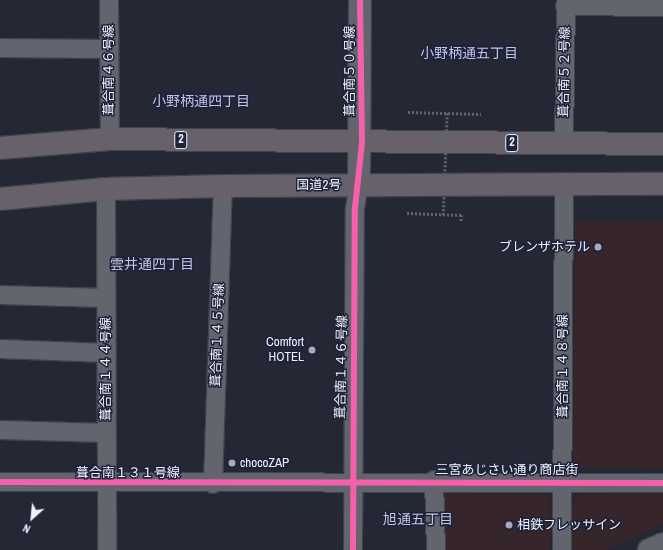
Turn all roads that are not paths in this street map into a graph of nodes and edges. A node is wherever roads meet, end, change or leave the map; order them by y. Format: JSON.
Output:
{"nodes":[{"id":1,"x":109,"y":0,"type":"edge"},
{"id":2,"x":360,"y":0,"type":"edge"},
{"id":3,"x":566,"y":3,"type":"edge"},
{"id":4,"x":663,"y":7,"type":"edge"},
{"id":5,"x":0,"y":48,"type":"edge"},
{"id":6,"x":109,"y":49,"type":"junction"},
{"id":7,"x":110,"y":139,"type":"junction"},
{"id":8,"x":362,"y":142,"type":"junction"},
{"id":9,"x":564,"y":144,"type":"junction"},
{"id":10,"x":663,"y":144,"type":"edge"},
{"id":11,"x":0,"y":148,"type":"edge"},
{"id":12,"x":564,"y":182,"type":"junction"},
{"id":13,"x":663,"y":184,"type":"edge"},
{"id":14,"x":359,"y":185,"type":"junction"},
{"id":15,"x":223,"y":186,"type":"junction"},
{"id":16,"x":106,"y":189,"type":"junction"},
{"id":17,"x":0,"y":199,"type":"edge"},
{"id":18,"x":0,"y":295,"type":"edge"},
{"id":19,"x":106,"y":298,"type":"junction"},
{"id":20,"x":0,"y":349,"type":"edge"},
{"id":21,"x":107,"y":353,"type":"junction"},
{"id":22,"x":0,"y":430,"type":"edge"},
{"id":23,"x":106,"y":433,"type":"junction"},
{"id":24,"x":352,"y":480,"type":"junction"},
{"id":25,"x":434,"y":480,"type":"junction"},
{"id":26,"x":562,"y":481,"type":"junction"},
{"id":27,"x":0,"y":482,"type":"edge"},
{"id":28,"x":663,"y":483,"type":"edge"},
{"id":29,"x":213,"y":484,"type":"junction"},
{"id":30,"x":105,"y":485,"type":"junction"},
{"id":31,"x":663,"y":544,"type":"edge"},
{"id":32,"x":106,"y":550,"type":"edge"},
{"id":33,"x":352,"y":550,"type":"edge"},
{"id":34,"x":436,"y":550,"type":"edge"},
{"id":35,"x":562,"y":550,"type":"edge"},
{"id":36,"x":649,"y":550,"type":"edge"}],
"edges":[{"from":1,"to":6,"type":"street","name":"葺合南４６号線"},
{"from":2,"to":8,"type":"street","name":"葺合南５０号線"},
{"from":3,"to":4,"type":"street"},
{"from":3,"to":9,"type":"street","name":"葺合南５２号線"},
{"from":5,"to":6,"type":"street"},
{"from":6,"to":7,"type":"street","name":"葺合南４６号線"},
{"from":7,"to":8,"type":"highway","number":"2"},
{"from":7,"to":11,"type":"highway","number":"2"},
{"from":8,"to":9,"type":"highway","number":"2"},
{"from":8,"to":14,"type":"street","name":"葺合南５０号線"},
{"from":9,"to":10,"type":"highway","number":"2"},
{"from":12,"to":13,"type":"highway","name":"国道2号"},
{"from":12,"to":14,"type":"highway","name":"国道2号"},
{"from":12,"to":26,"type":"street","name":"葺合南１４８号線"},
{"from":14,"to":15,"type":"highway","name":"国道2号"},
{"from":14,"to":24,"type":"street","name":"葺合南１４６号線"},
{"from":15,"to":16,"type":"highway","name":"国道2号"},
{"from":15,"to":29,"type":"street","name":"葺合南１４５号線"},
{"from":16,"to":17,"type":"highway","name":"国道2号"},
{"from":16,"to":19,"type":"street","name":"葺合南１４４号線"},
{"from":18,"to":19,"type":"street"},
{"from":19,"to":21,"type":"street","name":"葺合南１４４号線"},
{"from":20,"to":21,"type":"street"},
{"from":21,"to":23,"type":"street","name":"葺合南１４４号線"},
{"from":22,"to":23,"type":"street"},
{"from":23,"to":30,"type":"street","name":"葺合南１４４号線"},
{"from":24,"to":25,"type":"street","name":"三宮あじさい通り商店街"},
{"from":24,"to":29,"type":"street","name":"葺合南１３１号線"},
{"from":24,"to":33,"type":"street","name":"葺合南１４６号線"},
{"from":25,"to":26,"type":"street","name":"三宮あじさい通り商店街"},
{"from":25,"to":34,"type":"street"},
{"from":26,"to":28,"type":"street","name":"三宮あじさい通り商店街"},
{"from":26,"to":35,"type":"street","name":"葺合南１４８号線"},
{"from":27,"to":30,"type":"street","name":"葺合南１３１号線"},
{"from":29,"to":30,"type":"street","name":"葺合南１３１号線"},
{"from":30,"to":32,"type":"street","name":"葺合南１４４号線"},
{"from":31,"to":36,"type":"street"}]}
